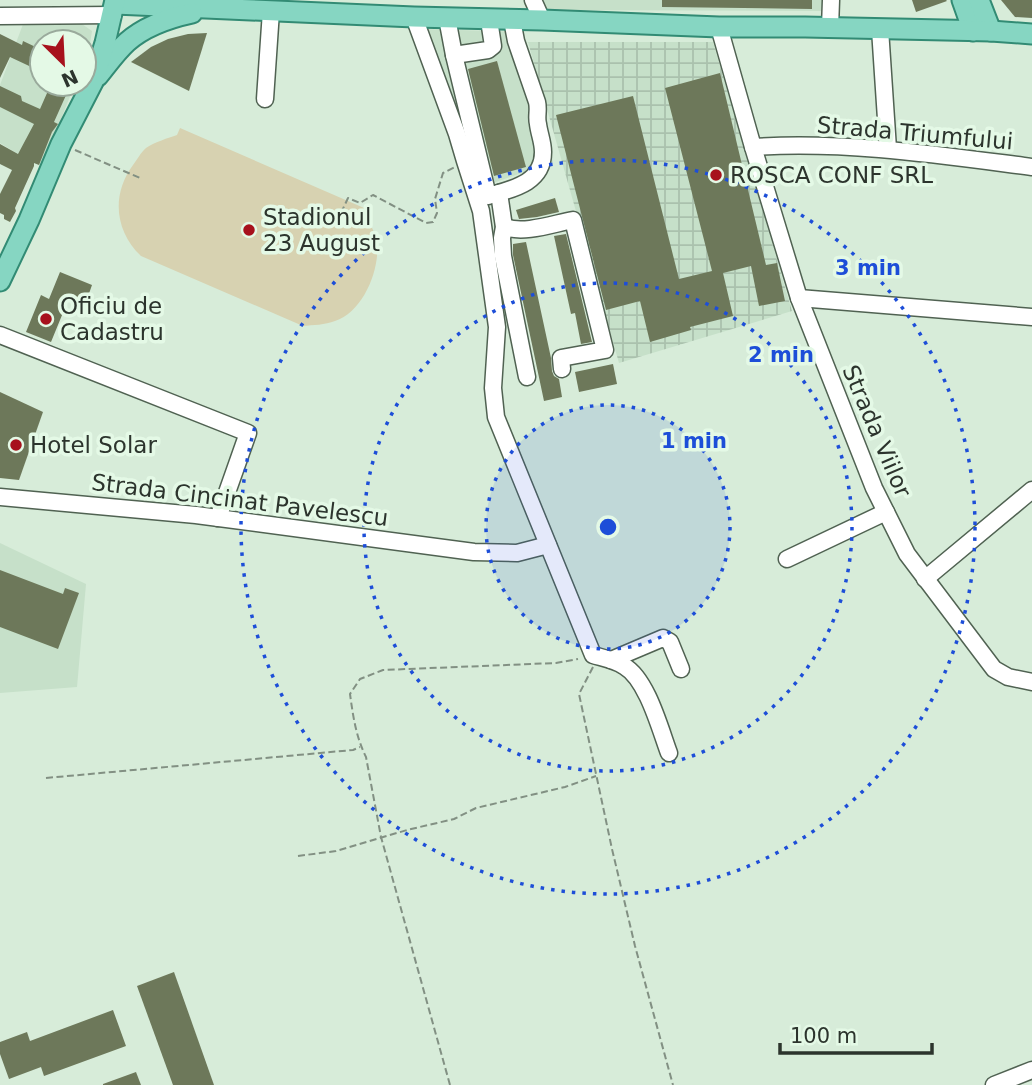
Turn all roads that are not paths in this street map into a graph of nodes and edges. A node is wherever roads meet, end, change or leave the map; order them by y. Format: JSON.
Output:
{"nodes":[{"id":1,"x":179,"y":0,"type":"edge"},
{"id":2,"x":533,"y":0,"type":"edge"},
{"id":3,"x":831,"y":0,"type":"edge"},
{"id":4,"x":962,"y":0,"type":"edge"},
{"id":5,"x":979,"y":0,"type":"edge"},
{"id":6,"x":114,"y":6,"type":"edge"},
{"id":7,"x":213,"y":8,"type":"junction"},
{"id":8,"x":271,"y":11,"type":"junction"},
{"id":9,"x":0,"y":16,"type":"edge"},
{"id":10,"x":414,"y":17,"type":"junction"},
{"id":11,"x":447,"y":18,"type":"junction"},
{"id":12,"x":489,"y":20,"type":"junction"},
{"id":13,"x":512,"y":20,"type":"junction"},
{"id":14,"x":542,"y":20,"type":"junction"},
{"id":15,"x":719,"y":27,"type":"junction"},
{"id":16,"x":830,"y":28,"type":"junction"},
{"id":17,"x":880,"y":29,"type":"junction"},
{"id":18,"x":982,"y":31,"type":"junction"},
{"id":19,"x":1032,"y":34,"type":"edge"},
{"id":20,"x":454,"y":55,"type":"junction"},
{"id":21,"x":98,"y":64,"type":"edge"},
{"id":22,"x":98,"y":76,"type":"edge"},
{"id":23,"x":85,"y":98,"type":"edge"},
{"id":24,"x":265,"y":99,"type":"dead end"},
{"id":25,"x":753,"y":148,"type":"junction"},
{"id":26,"x":888,"y":149,"type":"junction"},
{"id":27,"x":1032,"y":167,"type":"edge"},
{"id":28,"x":488,"y":196,"type":"junction"},
{"id":29,"x":504,"y":227,"type":"junction"},
{"id":30,"x":0,"y":281,"type":"edge"},
{"id":31,"x":799,"y":298,"type":"junction"},
{"id":32,"x":1032,"y":317,"type":"edge"},
{"id":33,"x":0,"y":335,"type":"edge"},
{"id":34,"x":562,"y":369,"type":"dead end"},
{"id":35,"x":527,"y":377,"type":"dead end"},
{"id":36,"x":0,"y":497,"type":"edge"},
{"id":37,"x":1030,"y":497,"type":"edge"},
{"id":38,"x":886,"y":512,"type":"junction"},
{"id":39,"x":218,"y":518,"type":"junction"},
{"id":40,"x":548,"y":545,"type":"junction"},
{"id":41,"x":787,"y":559,"type":"dead end"},
{"id":42,"x":925,"y":579,"type":"junction"},
{"id":43,"x":611,"y":660,"type":"junction"},
{"id":44,"x":681,"y":669,"type":"dead end"},
{"id":45,"x":1032,"y":682,"type":"edge"},
{"id":46,"x":669,"y":753,"type":"dead end"},
{"id":47,"x":1032,"y":1070,"type":"edge"},
{"id":48,"x":994,"y":1085,"type":"edge"}],
"edges":[{"from":1,"to":7,"type":"main road"},
{"from":2,"to":14,"type":"street"},
{"from":3,"to":16,"type":"street"},
{"from":4,"to":18,"type":"main road"},
{"from":5,"to":18,"type":"main road"},
{"from":6,"to":7,"type":"main road"},
{"from":6,"to":9,"type":"street"},
{"from":6,"to":21,"type":"main road"},
{"from":7,"to":8,"type":"main road"},
{"from":7,"to":22,"type":"main road"},
{"from":8,"to":10,"type":"main road"},
{"from":8,"to":24,"type":"street"},
{"from":10,"to":11,"type":"main road"},
{"from":10,"to":28,"type":"street"},
{"from":11,"to":12,"type":"main road"},
{"from":11,"to":20,"type":"street"},
{"from":12,"to":13,"type":"main road"},
{"from":12,"to":20,"type":"street"},
{"from":13,"to":14,"type":"main road"},
{"from":13,"to":28,"type":"street"},
{"from":14,"to":15,"type":"main road"},
{"from":15,"to":16,"type":"main road"},
{"from":15,"to":25,"type":"street","name":"Strada Viilor"},
{"from":16,"to":17,"type":"main road"},
{"from":17,"to":18,"type":"main road"},
{"from":17,"to":26,"type":"street"},
{"from":18,"to":19,"type":"main road"},
{"from":20,"to":28,"type":"street"},
{"from":23,"to":30,"type":"main road"},
{"from":25,"to":26,"type":"street","name":"Strada Triumfului"},
{"from":25,"to":31,"type":"street","name":"Strada Viilor"},
{"from":26,"to":27,"type":"street","name":"Strada Triumfului"},
{"from":28,"to":29,"type":"street"},
{"from":28,"to":40,"type":"street"},
{"from":29,"to":34,"type":"street"},
{"from":29,"to":35,"type":"street"},
{"from":31,"to":32,"type":"street"},
{"from":31,"to":38,"type":"street","name":"Strada Viilor"},
{"from":33,"to":39,"type":"street"},
{"from":36,"to":39,"type":"street","name":"Strada Cincinat Pavelescu"},
{"from":37,"to":42,"type":"street"},
{"from":38,"to":41,"type":"street"},
{"from":38,"to":42,"type":"street","name":"Strada Viilor"},
{"from":39,"to":40,"type":"street","name":"Strada Cincinat Pavelescu"},
{"from":40,"to":43,"type":"street"},
{"from":42,"to":45,"type":"street","name":"Strada Viilor"},
{"from":43,"to":44,"type":"street"},
{"from":43,"to":46,"type":"street"},
{"from":47,"to":48,"type":"street"}]}
